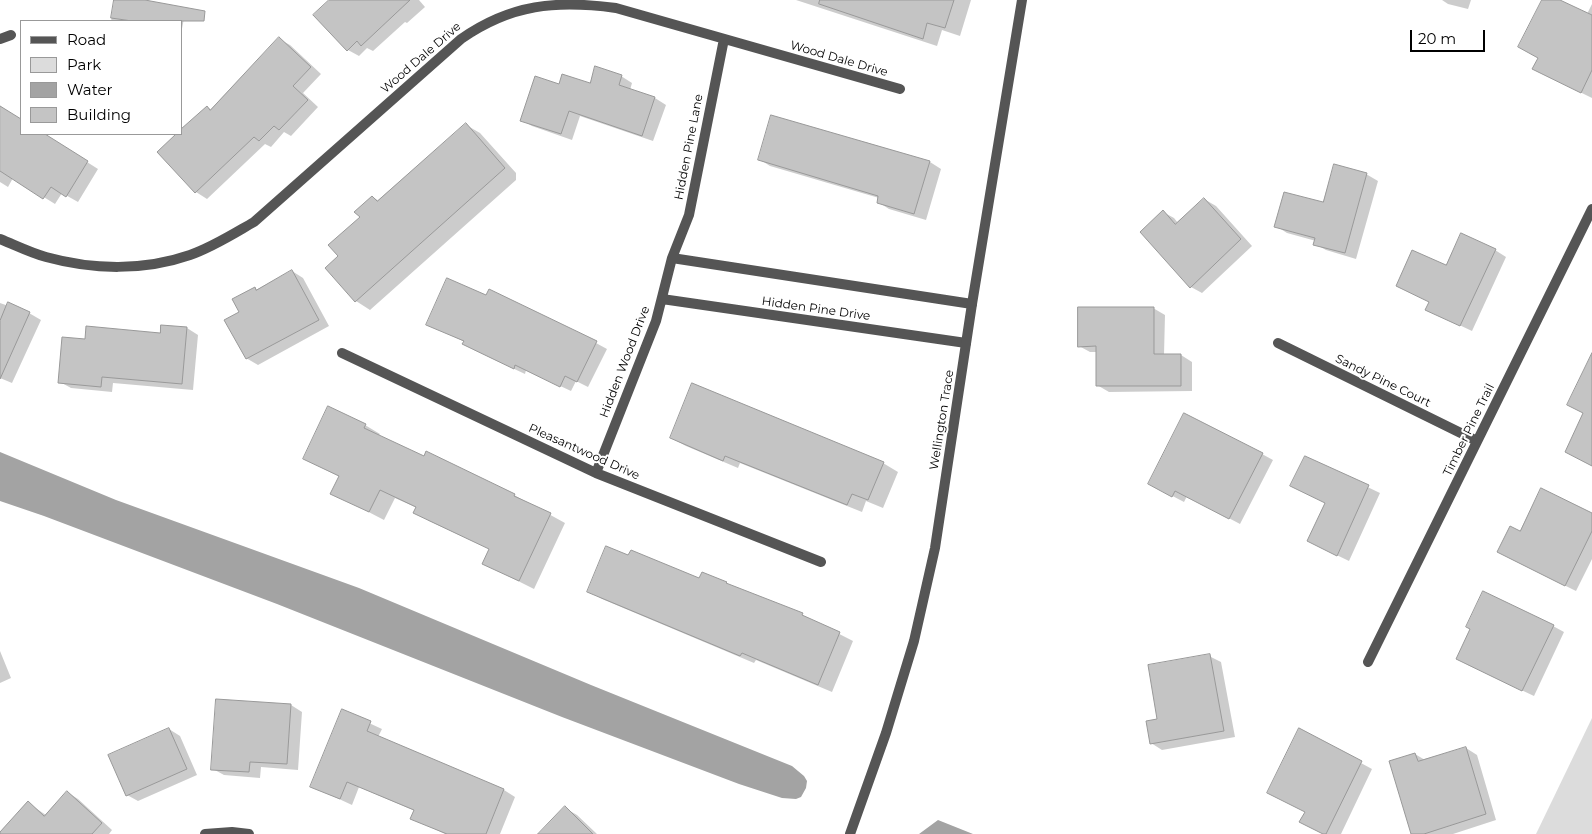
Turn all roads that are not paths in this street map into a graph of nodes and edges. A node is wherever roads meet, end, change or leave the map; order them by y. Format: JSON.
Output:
{"nodes":[{"id":1,"x":1022,"y":0,"type":"edge"},
{"id":2,"x":11,"y":35,"type":"dead end"},
{"id":3,"x":0,"y":39,"type":"edge"},
{"id":4,"x":724,"y":39,"type":"junction"},
{"id":5,"x":900,"y":89,"type":"dead end"},
{"id":6,"x":1592,"y":209,"type":"edge"},
{"id":7,"x":0,"y":239,"type":"edge"},
{"id":8,"x":672,"y":258,"type":"junction"},
{"id":9,"x":662,"y":299,"type":"junction"},
{"id":10,"x":972,"y":304,"type":"junction"},
{"id":11,"x":966,"y":343,"type":"junction"},
{"id":12,"x":1278,"y":343,"type":"dead end"},
{"id":13,"x":342,"y":353,"type":"dead end"},
{"id":14,"x":1477,"y":442,"type":"junction"},
{"id":15,"x":596,"y":473,"type":"junction"},
{"id":16,"x":820,"y":562,"type":"dead end"},
{"id":17,"x":1368,"y":662,"type":"dead end"},
{"id":18,"x":205,"y":834,"type":"edge"},
{"id":19,"x":249,"y":834,"type":"edge"},
{"id":20,"x":850,"y":834,"type":"edge"}],
"edges":[{"from":1,"to":10,"type":"street","name":"Wellington Trace"},
{"from":2,"to":3,"type":"street"},
{"from":4,"to":5,"type":"street","name":"Wood Dale Drive"},
{"from":4,"to":7,"type":"street","name":"Wood Dale Drive"},
{"from":4,"to":8,"type":"street","name":"Hidden Pine Lane"},
{"from":6,"to":14,"type":"street","name":"Timber Pine Trail"},
{"from":8,"to":9,"type":"street","name":"Hidden Wood Drive"},
{"from":8,"to":10,"type":"street"},
{"from":9,"to":11,"type":"street","name":"Hidden Pine Drive"},
{"from":9,"to":15,"type":"street","name":"Hidden Wood Drive"},
{"from":10,"to":11,"type":"street","name":"Wellington Trace"},
{"from":11,"to":20,"type":"street","name":"Wellington Trace"},
{"from":12,"to":14,"type":"street","name":"Sandy Pine Court"},
{"from":13,"to":15,"type":"street","name":"Pleasantwood Drive"},
{"from":14,"to":17,"type":"street","name":"Timber Pine Trail"},
{"from":15,"to":16,"type":"street","name":"Pleasantwood Drive"},
{"from":18,"to":19,"type":"street"}]}
